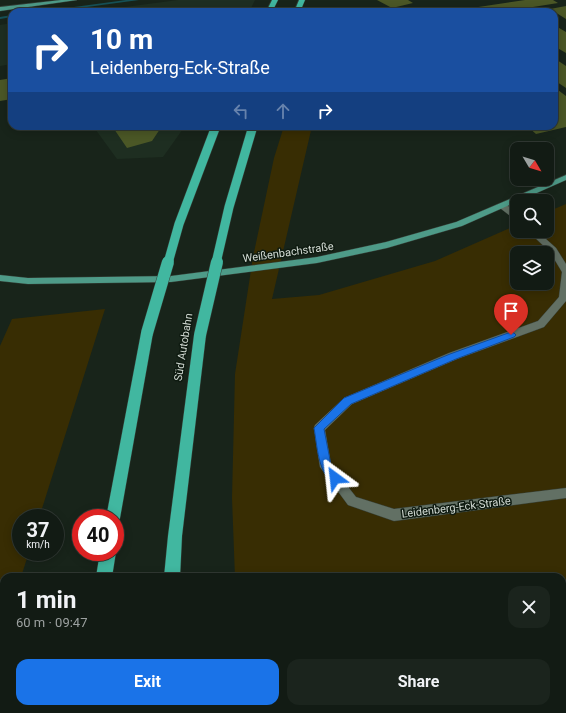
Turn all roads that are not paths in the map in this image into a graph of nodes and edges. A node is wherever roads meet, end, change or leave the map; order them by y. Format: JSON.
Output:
{"nodes":[{"id":1,"x":74,"y":0,"type":"edge"},
{"id":2,"x":8,"y":8,"type":"edge"},
{"id":3,"x":214,"y":130,"type":"edge"},
{"id":4,"x":252,"y":130,"type":"edge"},
{"id":5,"x":566,"y":177,"type":"edge"},
{"id":6,"x":504,"y":206,"type":"junction"},
{"id":7,"x":510,"y":212,"type":"edge"},
{"id":8,"x":540,"y":238,"type":"edge"},
{"id":9,"x":566,"y":272,"type":"edge"},
{"id":10,"x":0,"y":278,"type":"edge"},
{"id":11,"x":566,"y":493,"type":"edge"},
{"id":12,"x":115,"y":509,"type":"edge"},
{"id":13,"x":107,"y":561,"type":"edge"},
{"id":14,"x":105,"y":573,"type":"edge"},
{"id":15,"x":172,"y":573,"type":"edge"}],
"edges":[{"from":1,"to":2,"type":"main road"},
{"from":3,"to":12,"type":"highway","bridge":true},
{"from":4,"to":15,"type":"highway","name":"Süd Autobahn","bridge":true},
{"from":5,"to":6,"type":"main road","name":"Weißenbachstraße"},
{"from":6,"to":7,"type":"street"},
{"from":6,"to":10,"type":"main road","name":"Weißenbachstraße"},
{"from":8,"to":9,"type":"street","name":"Leidenberg-Eck-Straße"},
{"from":9,"to":11,"type":"street","name":"Leidenberg-Eck-Straße"},
{"from":13,"to":14,"type":"highway"}]}
